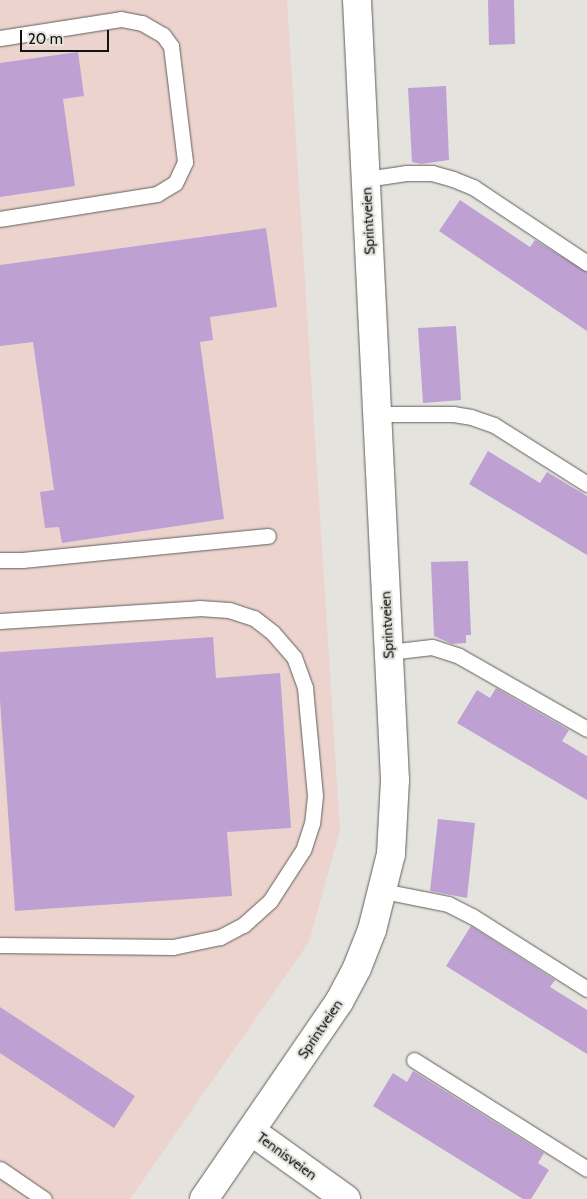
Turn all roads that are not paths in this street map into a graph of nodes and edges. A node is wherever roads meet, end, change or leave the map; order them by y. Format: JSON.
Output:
{"nodes":[{"id":1,"x":358,"y":0,"type":"edge"},
{"id":2,"x":0,"y":38,"type":"edge"},
{"id":3,"x":366,"y":179,"type":"junction"},
{"id":4,"x":0,"y":219,"type":"edge"},
{"id":5,"x":587,"y":263,"type":"edge"},
{"id":6,"x":376,"y":414,"type":"junction"},
{"id":7,"x":587,"y":484,"type":"edge"},
{"id":8,"x":268,"y":536,"type":"dead end"},
{"id":9,"x":0,"y":560,"type":"edge"},
{"id":10,"x":0,"y":621,"type":"edge"},
{"id":11,"x":389,"y":652,"type":"junction"},
{"id":12,"x":587,"y":728,"type":"edge"},
{"id":13,"x":383,"y":891,"type":"junction"},
{"id":14,"x":0,"y":945,"type":"edge"},
{"id":15,"x":587,"y":989,"type":"edge"},
{"id":16,"x":414,"y":1060,"type":"dead end"},
{"id":17,"x":251,"y":1131,"type":"junction"},
{"id":18,"x":0,"y":1169,"type":"edge"},
{"id":19,"x":587,"y":1170,"type":"edge"},
{"id":20,"x":44,"y":1199,"type":"edge"},
{"id":21,"x":204,"y":1199,"type":"edge"},
{"id":22,"x":346,"y":1199,"type":"edge"}],
"edges":[{"from":1,"to":3,"type":"street","name":"Sprintveien"},
{"from":2,"to":4,"type":"lane"},
{"from":3,"to":5,"type":"lane"},
{"from":3,"to":6,"type":"street","name":"Sprintveien"},
{"from":6,"to":7,"type":"lane"},
{"from":6,"to":11,"type":"street","name":"Sprintveien"},
{"from":8,"to":9,"type":"lane"},
{"from":10,"to":14,"type":"lane"},
{"from":11,"to":12,"type":"lane"},
{"from":11,"to":13,"type":"street","name":"Sprintveien"},
{"from":13,"to":15,"type":"lane"},
{"from":13,"to":17,"type":"street","name":"Sprintveien"},
{"from":16,"to":19,"type":"lane"},
{"from":17,"to":21,"type":"street","name":"Sprintveien"},
{"from":17,"to":22,"type":"street","name":"Tennisveien"},
{"from":18,"to":20,"type":"lane"}]}
